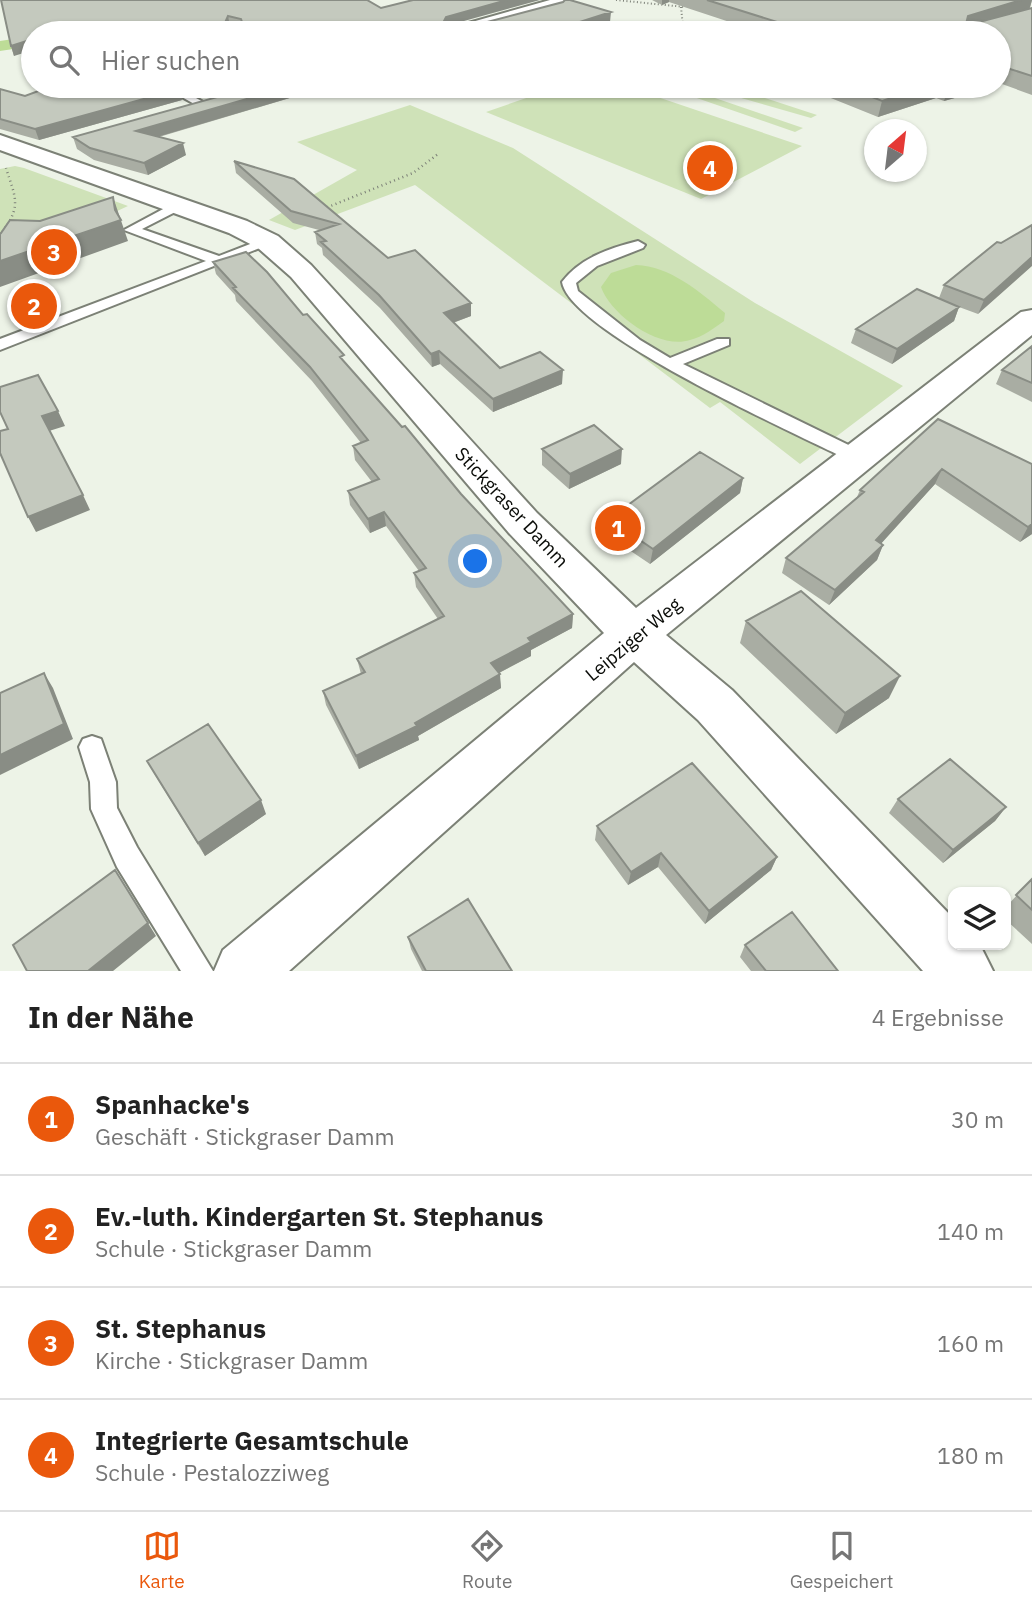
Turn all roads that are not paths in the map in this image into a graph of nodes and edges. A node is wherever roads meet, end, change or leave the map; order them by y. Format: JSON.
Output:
{"nodes":[{"id":1,"x":558,"y":0,"type":"edge"},
{"id":2,"x":497,"y":21,"type":"edge"},
{"id":3,"x":190,"y":98,"type":"edge"},
{"id":4,"x":219,"y":98,"type":"edge"},
{"id":5,"x":202,"y":104,"type":"junction"},
{"id":6,"x":165,"y":114,"type":"edge"},
{"id":7,"x":67,"y":142,"type":"dead end"},
{"id":8,"x":9,"y":154,"type":"edge"},
{"id":9,"x":180,"y":204,"type":"junction"},
{"id":10,"x":262,"y":239,"type":"junction"},
{"id":11,"x":638,"y":245,"type":"dead end"},
{"id":12,"x":219,"y":261,"type":"junction"},
{"id":13,"x":1032,"y":319,"type":"edge"},
{"id":14,"x":723,"y":342,"type":"dead end"},
{"id":15,"x":0,"y":345,"type":"edge"},
{"id":16,"x":669,"y":364,"type":"junction"},
{"id":17,"x":860,"y":458,"type":"junction"},
{"id":18,"x":634,"y":635,"type":"junction"},
{"id":19,"x":92,"y":747,"type":"dead end"},
{"id":20,"x":198,"y":971,"type":"edge"},
{"id":21,"x":244,"y":971,"type":"edge"},
{"id":22,"x":963,"y":971,"type":"edge"}],
"edges":[{"from":1,"to":2,"type":"street"},
{"from":3,"to":5,"type":"lane"},
{"from":4,"to":5,"type":"street"},
{"from":5,"to":6,"type":"street"},
{"from":7,"to":8,"type":"street"},
{"from":8,"to":9,"type":"street","name":"Stickgraser Damm"},
{"from":9,"to":10,"type":"street","name":"Stickgraser Damm"},
{"from":9,"to":12,"type":"lane"},
{"from":10,"to":12,"type":"lane"},
{"from":10,"to":18,"type":"street","name":"Stickgraser Damm"},
{"from":11,"to":16,"type":"lane"},
{"from":12,"to":15,"type":"lane"},
{"from":13,"to":17,"type":"street","name":"Leipziger Weg"},
{"from":14,"to":16,"type":"lane"},
{"from":16,"to":17,"type":"lane"},
{"from":17,"to":18,"type":"street","name":"Leipziger Weg"},
{"from":18,"to":21,"type":"street","name":"Leipziger Weg"},
{"from":18,"to":22,"type":"street","name":"Stickgraser Damm"},
{"from":19,"to":20,"type":"lane"}]}
